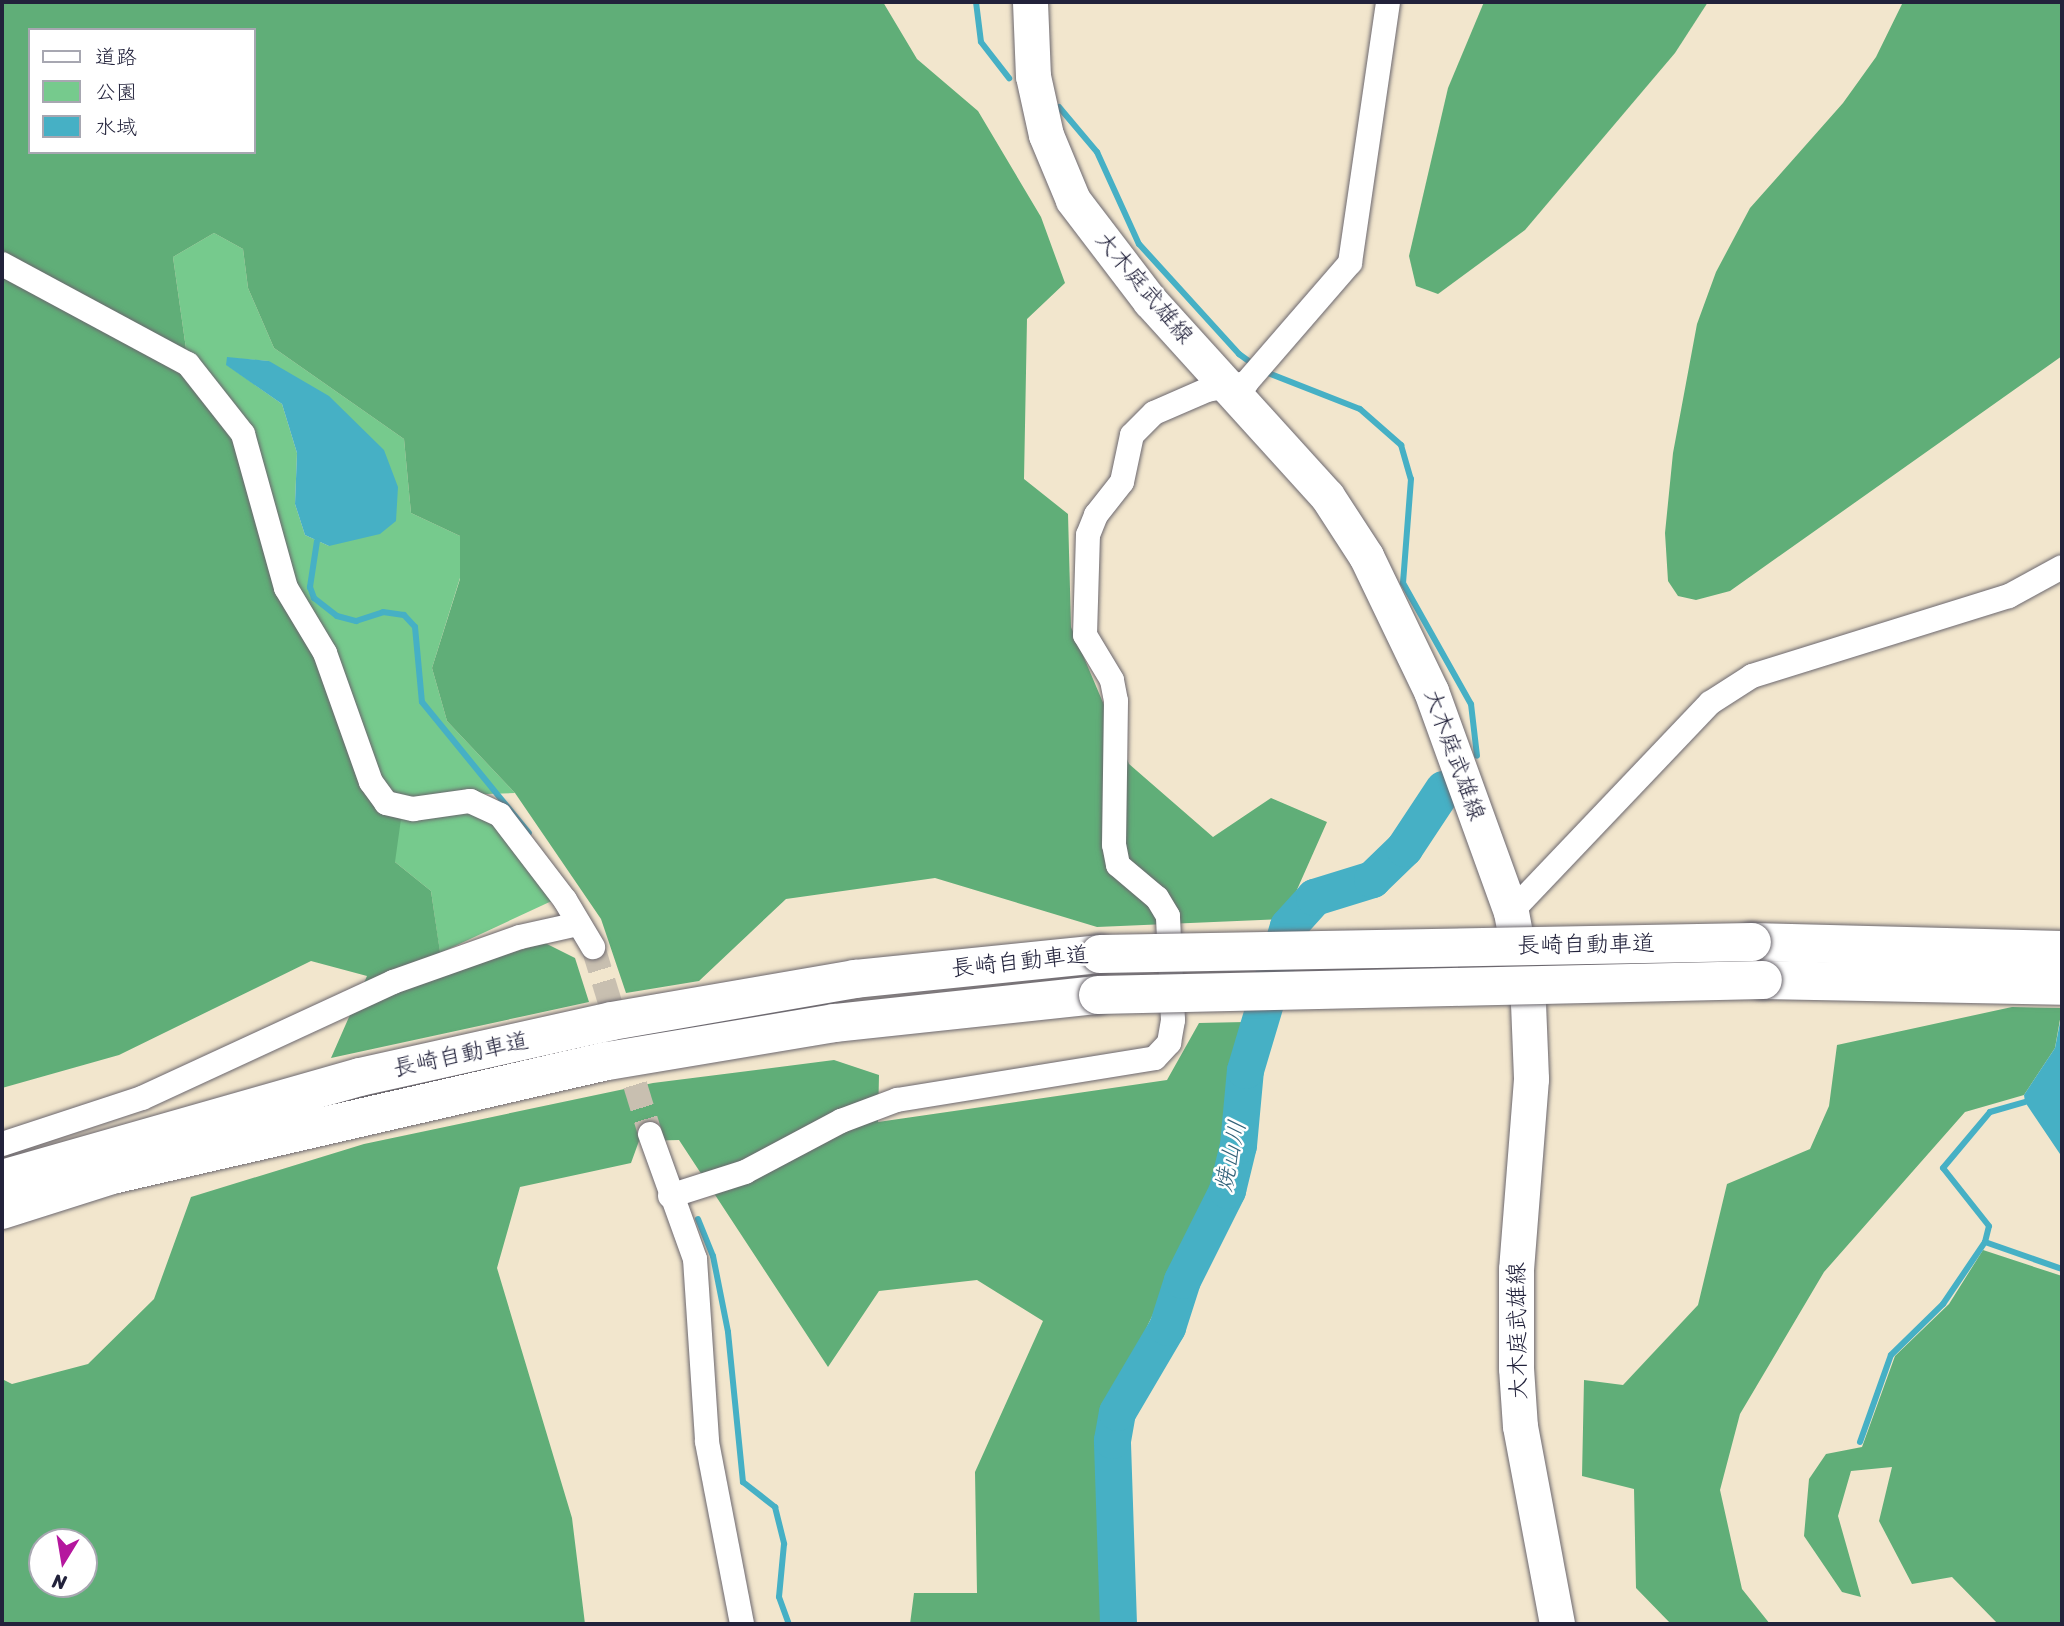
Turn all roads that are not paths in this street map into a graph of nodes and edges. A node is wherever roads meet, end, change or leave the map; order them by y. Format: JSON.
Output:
{"nodes":[{"id":1,"x":1030,"y":2,"type":"edge"},
{"id":2,"x":1388,"y":2,"type":"edge"},
{"id":3,"x":2,"y":264,"type":"edge"},
{"id":4,"x":1250,"y":374,"type":"junction"},
{"id":5,"x":2062,"y":567,"type":"edge"},
{"id":6,"x":1511,"y":912,"type":"junction"},
{"id":7,"x":578,"y":924,"type":"junction"},
{"id":8,"x":593,"y":947,"type":"tunnel mouth"},
{"id":9,"x":2062,"y":950,"type":"edge"},
{"id":10,"x":2052,"y":985,"type":"edge"},
{"id":11,"x":650,"y":1133,"type":"tunnel mouth"},
{"id":12,"x":2,"y":1144,"type":"edge"},
{"id":13,"x":2,"y":1179,"type":"edge"},
{"id":14,"x":670,"y":1196,"type":"junction"},
{"id":15,"x":2,"y":1210,"type":"edge"},
{"id":16,"x":742,"y":1624,"type":"edge"},
{"id":17,"x":1557,"y":1624,"type":"edge"}],
"edges":[{"from":1,"to":4,"type":"main road","name":"大木庭武雄線"},
{"from":2,"to":4,"type":"street"},
{"from":3,"to":7,"type":"street"},
{"from":4,"to":6,"type":"main road","name":"大木庭武雄線"},
{"from":4,"to":14,"type":"street"},
{"from":5,"to":6,"type":"street"},
{"from":6,"to":17,"type":"main road","name":"大木庭武雄線"},
{"from":7,"to":8,"type":"street"},
{"from":7,"to":12,"type":"street"},
{"from":9,"to":13,"type":"highway","name":"長崎自動車道","bridge":true},
{"from":10,"to":15,"type":"highway","name":"長崎自動車道","bridge":true},
{"from":11,"to":14,"type":"street"},
{"from":14,"to":16,"type":"street"}]}
